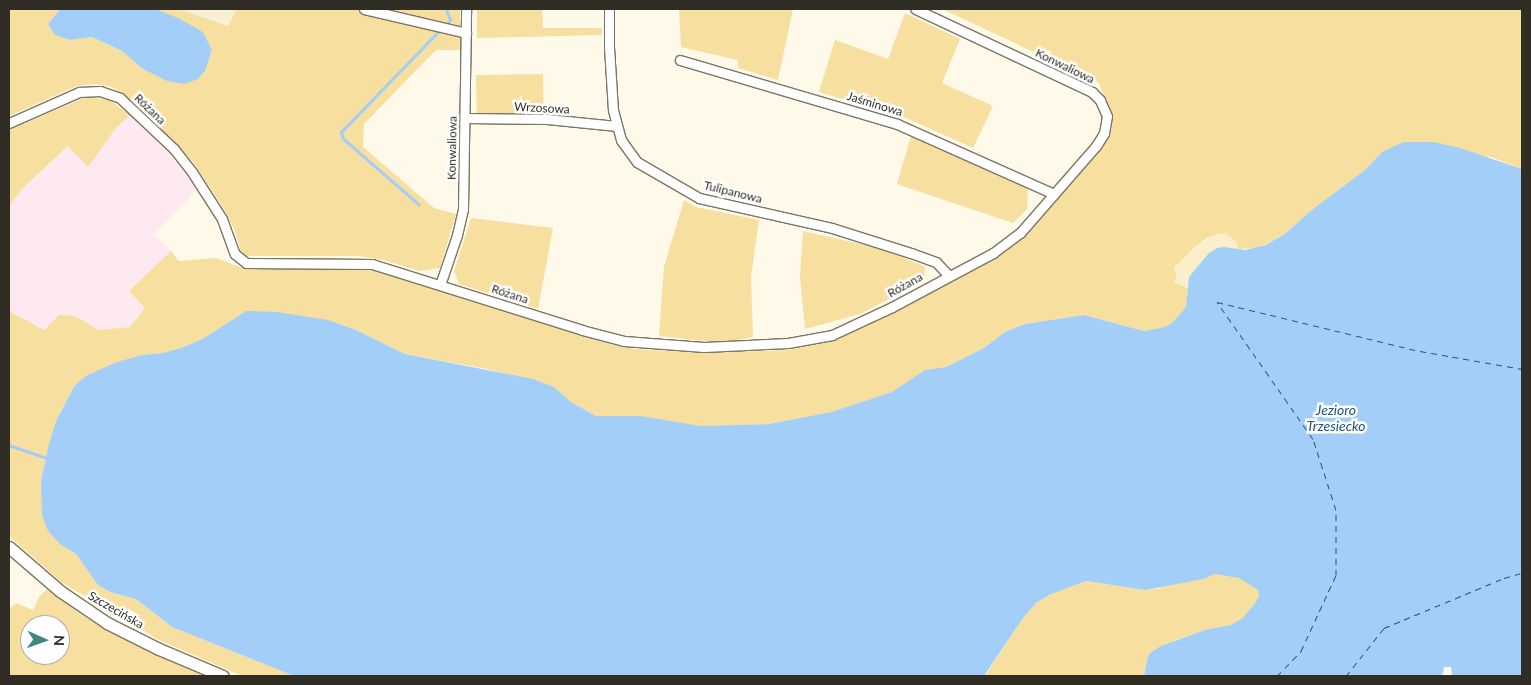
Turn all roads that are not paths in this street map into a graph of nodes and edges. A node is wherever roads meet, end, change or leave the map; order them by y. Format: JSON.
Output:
{"nodes":[{"id":1,"x":364,"y":9,"type":"edge"},
{"id":2,"x":466,"y":9,"type":"edge"},
{"id":3,"x":609,"y":9,"type":"edge"},
{"id":4,"x":916,"y":9,"type":"edge"},
{"id":5,"x":466,"y":33,"type":"junction"},
{"id":6,"x":680,"y":60,"type":"dead end"},
{"id":7,"x":465,"y":118,"type":"junction"},
{"id":8,"x":9,"y":123,"type":"edge"},
{"id":9,"x":617,"y":126,"type":"junction"},
{"id":10,"x":1054,"y":194,"type":"junction"},
{"id":11,"x":948,"y":275,"type":"junction"},
{"id":12,"x":440,"y":285,"type":"junction"},
{"id":13,"x":9,"y":547,"type":"edge"},
{"id":14,"x":222,"y":676,"type":"edge"}],
"edges":[{"from":1,"to":5,"type":"street"},
{"from":2,"to":5,"type":"street","name":"Konwaliowa"},
{"from":3,"to":9,"type":"street","name":"Tulipanowa"},
{"from":4,"to":10,"type":"street","name":"Konwaliowa"},
{"from":5,"to":7,"type":"street","name":"Konwaliowa"},
{"from":6,"to":10,"type":"street","name":"Jaśminowa"},
{"from":7,"to":9,"type":"street","name":"Wrzosowa"},
{"from":7,"to":12,"type":"street","name":"Konwaliowa"},
{"from":8,"to":12,"type":"street","name":"Różana"},
{"from":9,"to":11,"type":"street","name":"Tulipanowa"},
{"from":10,"to":11,"type":"street","name":"Różana"},
{"from":11,"to":12,"type":"street","name":"Różana"},
{"from":13,"to":14,"type":"street","name":"Szczecińska"}]}
